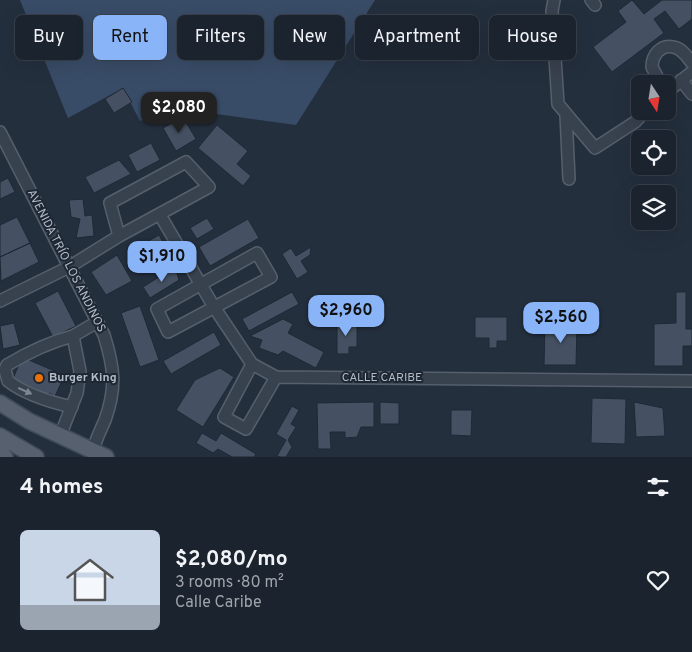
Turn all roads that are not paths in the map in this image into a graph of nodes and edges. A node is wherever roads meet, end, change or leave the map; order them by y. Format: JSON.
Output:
{"nodes":[{"id":1,"x":554,"y":0,"type":"edge"},
{"id":2,"x":692,"y":71,"type":"edge"},
{"id":3,"x":657,"y":75,"type":"edge"},
{"id":4,"x":681,"y":80,"type":"junction"},
{"id":5,"x":676,"y":84,"type":"edge"},
{"id":6,"x":692,"y":94,"type":"edge"},
{"id":7,"x":566,"y":115,"type":"junction"},
{"id":8,"x":636,"y":120,"type":"edge"},
{"id":9,"x":0,"y":132,"type":"edge"},
{"id":10,"x":569,"y":179,"type":"dead end"},
{"id":11,"x":160,"y":215,"type":"junction"},
{"id":12,"x":119,"y":236,"type":"junction"},
{"id":13,"x":69,"y":267,"type":"junction"},
{"id":14,"x":201,"y":284,"type":"junction"},
{"id":15,"x":1,"y":300,"type":"edge"},
{"id":16,"x":214,"y":306,"type":"junction"},
{"id":17,"x":97,"y":322,"type":"junction"},
{"id":18,"x":73,"y":336,"type":"junction"},
{"id":19,"x":252,"y":364,"type":"junction"},
{"id":20,"x":276,"y":377,"type":"junction"},
{"id":21,"x":692,"y":382,"type":"edge"},
{"id":22,"x":0,"y":403,"type":"edge"},
{"id":23,"x":72,"y":407,"type":"junction"},
{"id":24,"x":0,"y":436,"type":"edge"},
{"id":25,"x":60,"y":436,"type":"junction"},
{"id":26,"x":0,"y":452,"type":"edge"},
{"id":27,"x":95,"y":456,"type":"edge"},
{"id":28,"x":5,"y":457,"type":"edge"},
{"id":29,"x":36,"y":457,"type":"edge"}],
"edges":[{"from":1,"to":7,"type":"street"},
{"from":2,"to":3,"type":"street"},
{"from":2,"to":4,"type":"street"},
{"from":4,"to":5,"type":"street"},
{"from":4,"to":6,"type":"street"},
{"from":7,"to":8,"type":"street"},
{"from":7,"to":10,"type":"street"},
{"from":9,"to":13,"type":"street","name":"AVENIDA TRÍO LOS ANDINOS"},
{"from":11,"to":12,"type":"street"},
{"from":11,"to":12,"type":"street"},
{"from":11,"to":14,"type":"street","name":"CALLE CARIBE"},
{"from":12,"to":13,"type":"street"},
{"from":13,"to":15,"type":"street"},
{"from":13,"to":17,"type":"street","name":"AVENIDA TRÍO LOS ANDINOS"},
{"from":14,"to":16,"type":"street","name":"CALLE CARIBE"},
{"from":14,"to":16,"type":"street"},
{"from":14,"to":16,"type":"street"},
{"from":16,"to":19,"type":"street","name":"CALLE CARIBE"},
{"from":17,"to":18,"type":"street"},
{"from":17,"to":27,"type":"street","name":"AVENIDA TRÍO LOS ANDINOS"},
{"from":18,"to":23,"type":"street"},
{"from":18,"to":23,"type":"street","one_way":true},
{"from":19,"to":20,"type":"street","name":"CALLE CARIBE"},
{"from":19,"to":20,"type":"street"},
{"from":20,"to":21,"type":"street","name":"CALLE CARIBE"},
{"from":22,"to":25,"type":"main road"},
{"from":23,"to":25,"type":"street"},
{"from":24,"to":29,"type":"main road"},
{"from":25,"to":27,"type":"main road"},
{"from":26,"to":28,"type":"main road"}]}
